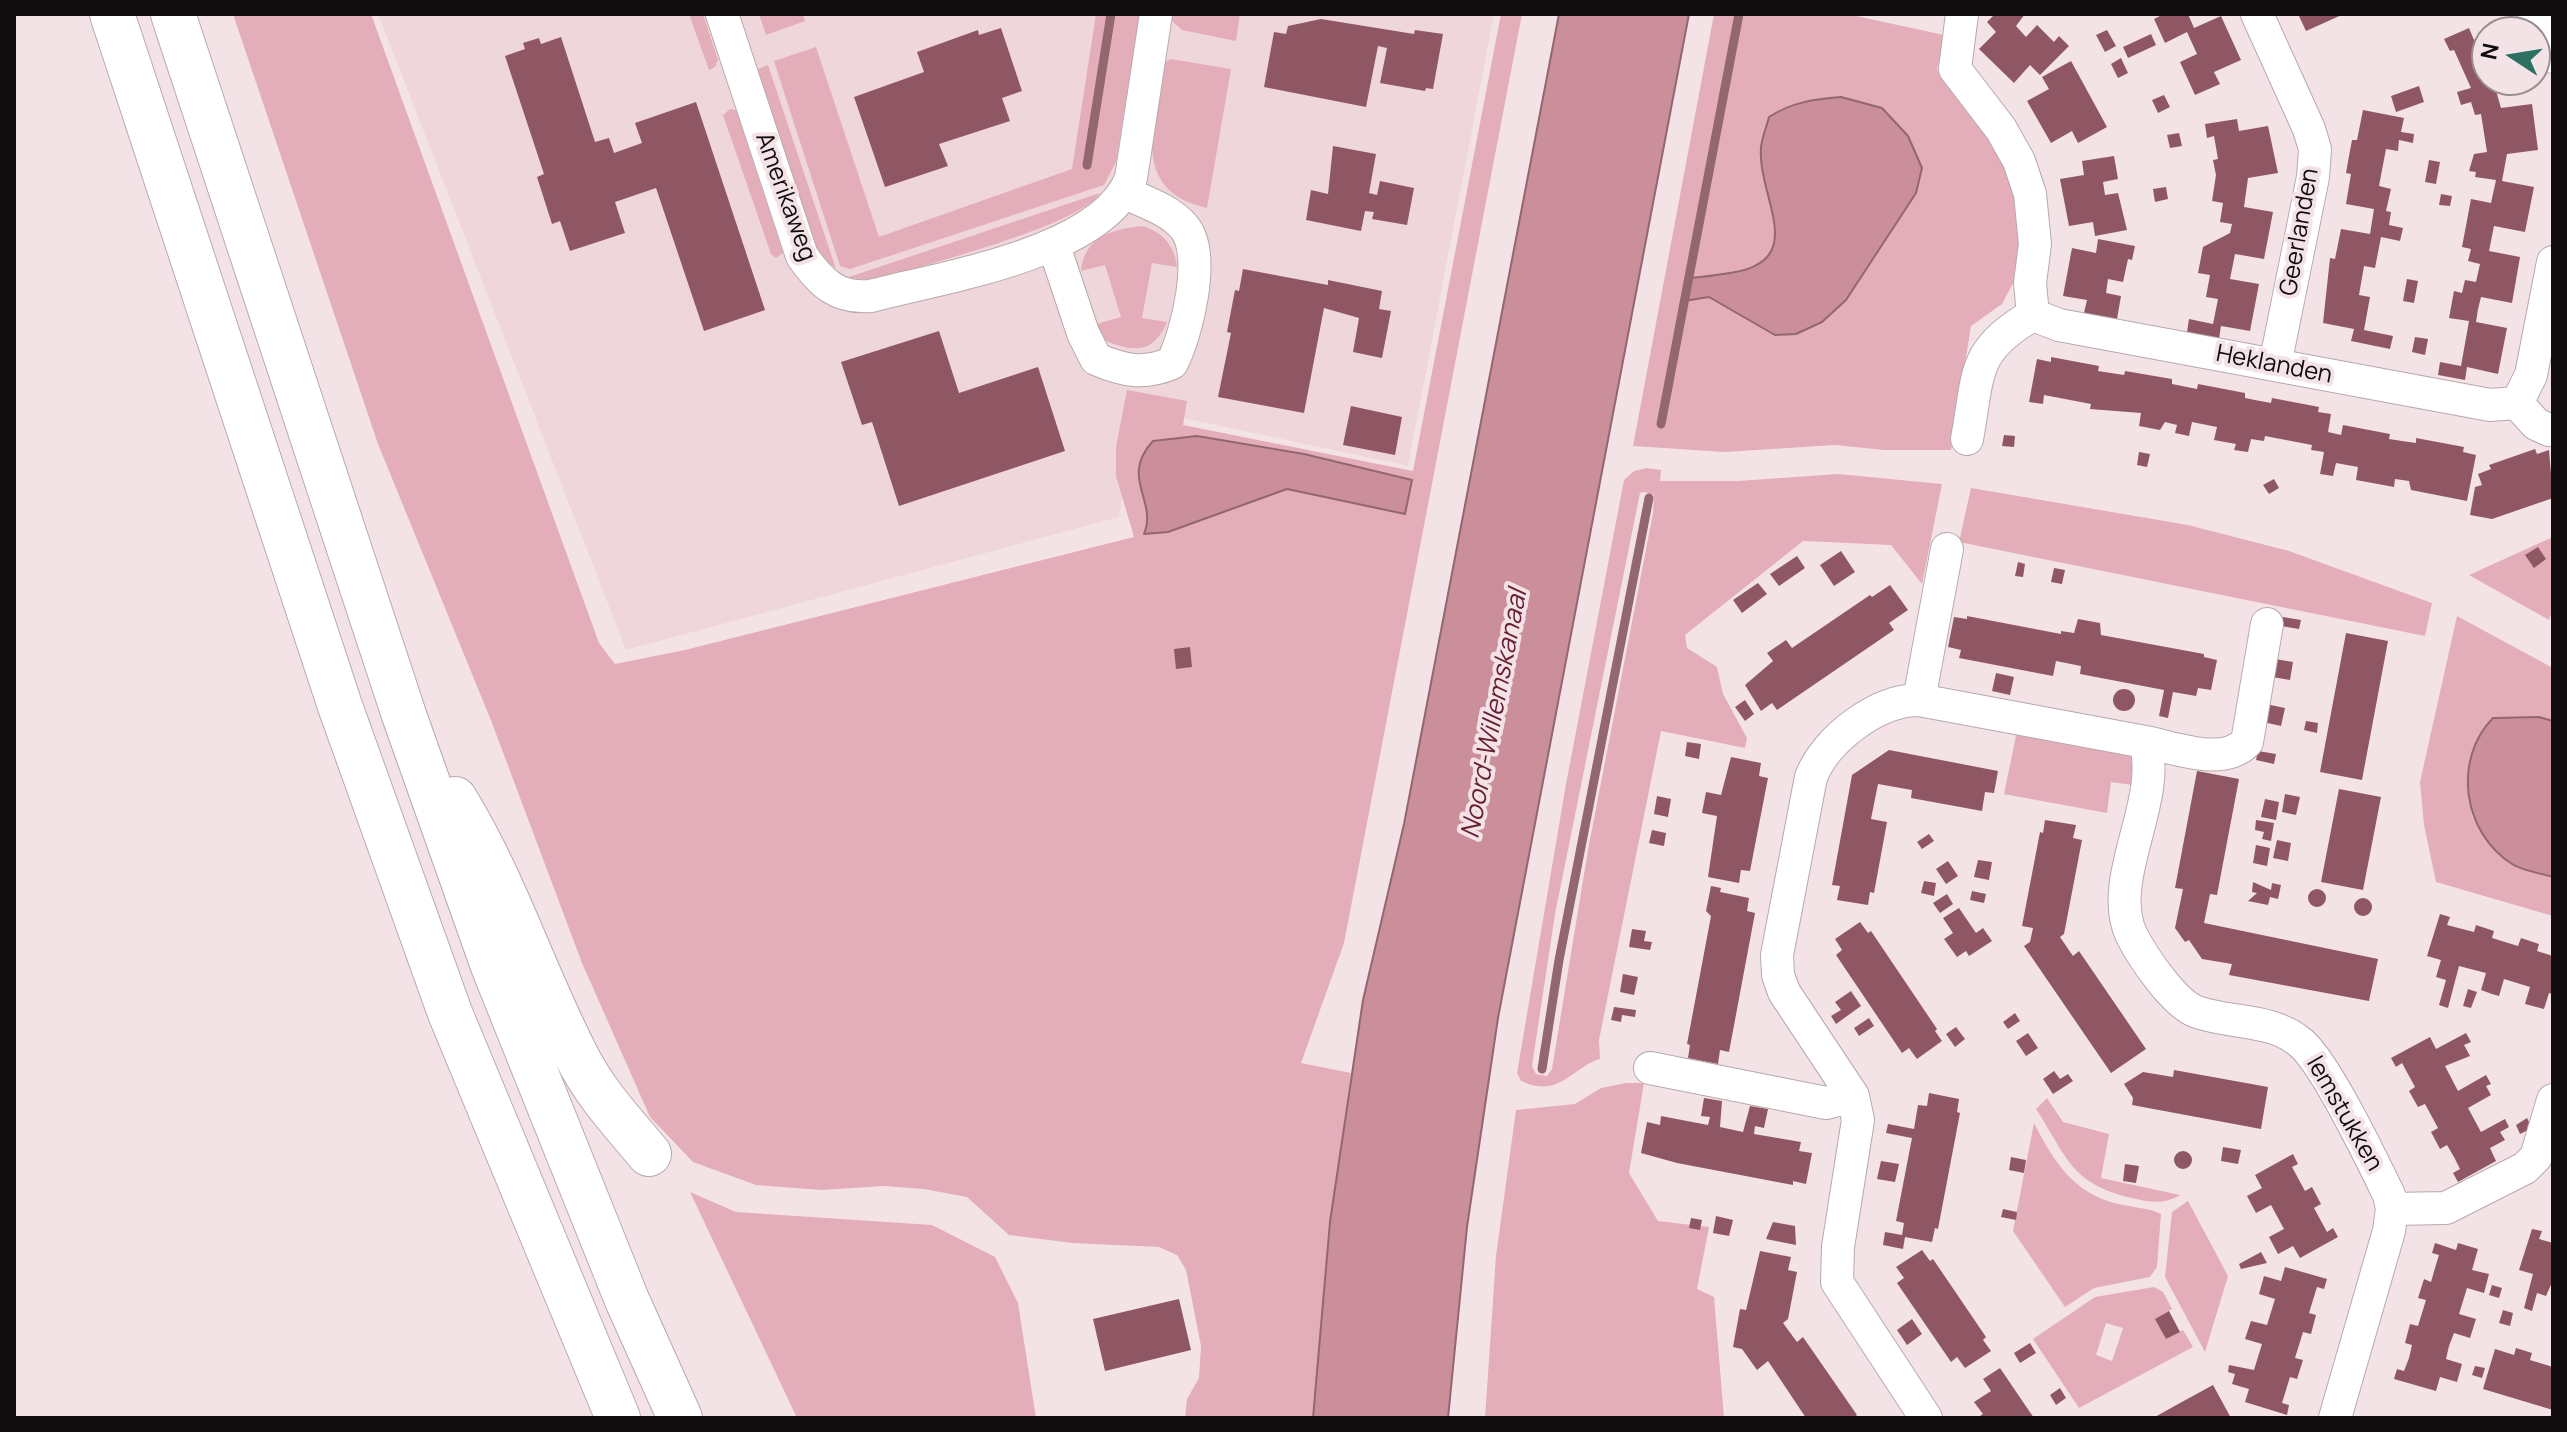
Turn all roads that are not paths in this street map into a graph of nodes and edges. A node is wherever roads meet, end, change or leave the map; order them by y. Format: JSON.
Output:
{"nodes":[{"id":1,"x":112,"y":14,"type":"edge"},
{"id":2,"x":173,"y":14,"type":"edge"},
{"id":3,"x":722,"y":14,"type":"edge"},
{"id":4,"x":1156,"y":14,"type":"edge"},
{"id":5,"x":1962,"y":14,"type":"edge"},
{"id":6,"x":2257,"y":14,"type":"edge"},
{"id":7,"x":2534,"y":14,"type":"edge"},
{"id":8,"x":2553,"y":57,"type":"edge"},
{"id":9,"x":1125,"y":193,"type":"junction"},
{"id":10,"x":1054,"y":246,"type":"junction"},
{"id":11,"x":2553,"y":262,"type":"edge"},
{"id":12,"x":2033,"y":315,"type":"junction"},
{"id":13,"x":2275,"y":365,"type":"junction"},
{"id":14,"x":2517,"y":403,"type":"junction"},
{"id":15,"x":2549,"y":430,"type":"dead end"},
{"id":16,"x":1967,"y":439,"type":"dead end"},
{"id":17,"x":1947,"y":549,"type":"dead end"},
{"id":18,"x":2267,"y":624,"type":"dead end"},
{"id":19,"x":1919,"y":700,"type":"junction"},
{"id":20,"x":404,"y":715,"type":"junction"},
{"id":21,"x":2145,"y":742,"type":"junction"},
{"id":22,"x":1650,"y":1068,"type":"dead end"},
{"id":23,"x":1853,"y":1096,"type":"junction"},
{"id":24,"x":2553,"y":1100,"type":"edge"},
{"id":25,"x":649,"y":1154,"type":"dead end"},
{"id":26,"x":2392,"y":1209,"type":"junction"},
{"id":27,"x":618,"y":1418,"type":"edge"},
{"id":28,"x":680,"y":1418,"type":"edge"},
{"id":29,"x":1926,"y":1418,"type":"edge"},
{"id":30,"x":2335,"y":1418,"type":"edge"}],
"edges":[{"from":1,"to":27,"type":"highway"},
{"from":2,"to":20,"type":"highway"},
{"from":3,"to":10,"type":"street","name":"Amerikaweg"},
{"from":4,"to":9,"type":"street"},
{"from":5,"to":12,"type":"street"},
{"from":6,"to":13,"type":"street","name":"Geerlanden"},
{"from":7,"to":8,"type":"street"},
{"from":9,"to":10,"type":"street","name":"Amerikaweg"},
{"from":9,"to":10,"type":"street"},
{"from":11,"to":14,"type":"street"},
{"from":12,"to":13,"type":"street","name":"Heklanden"},
{"from":12,"to":16,"type":"street"},
{"from":13,"to":14,"type":"street","name":"Heklanden"},
{"from":14,"to":15,"type":"street"},
{"from":17,"to":19,"type":"street"},
{"from":18,"to":21,"type":"street"},
{"from":19,"to":21,"type":"street"},
{"from":19,"to":23,"type":"street"},
{"from":20,"to":25,"type":"highway"},
{"from":20,"to":28,"type":"highway"},
{"from":21,"to":26,"type":"street","name":"Iemstukken"},
{"from":22,"to":23,"type":"street"},
{"from":23,"to":29,"type":"street"},
{"from":24,"to":26,"type":"street"},
{"from":26,"to":30,"type":"street"}]}
